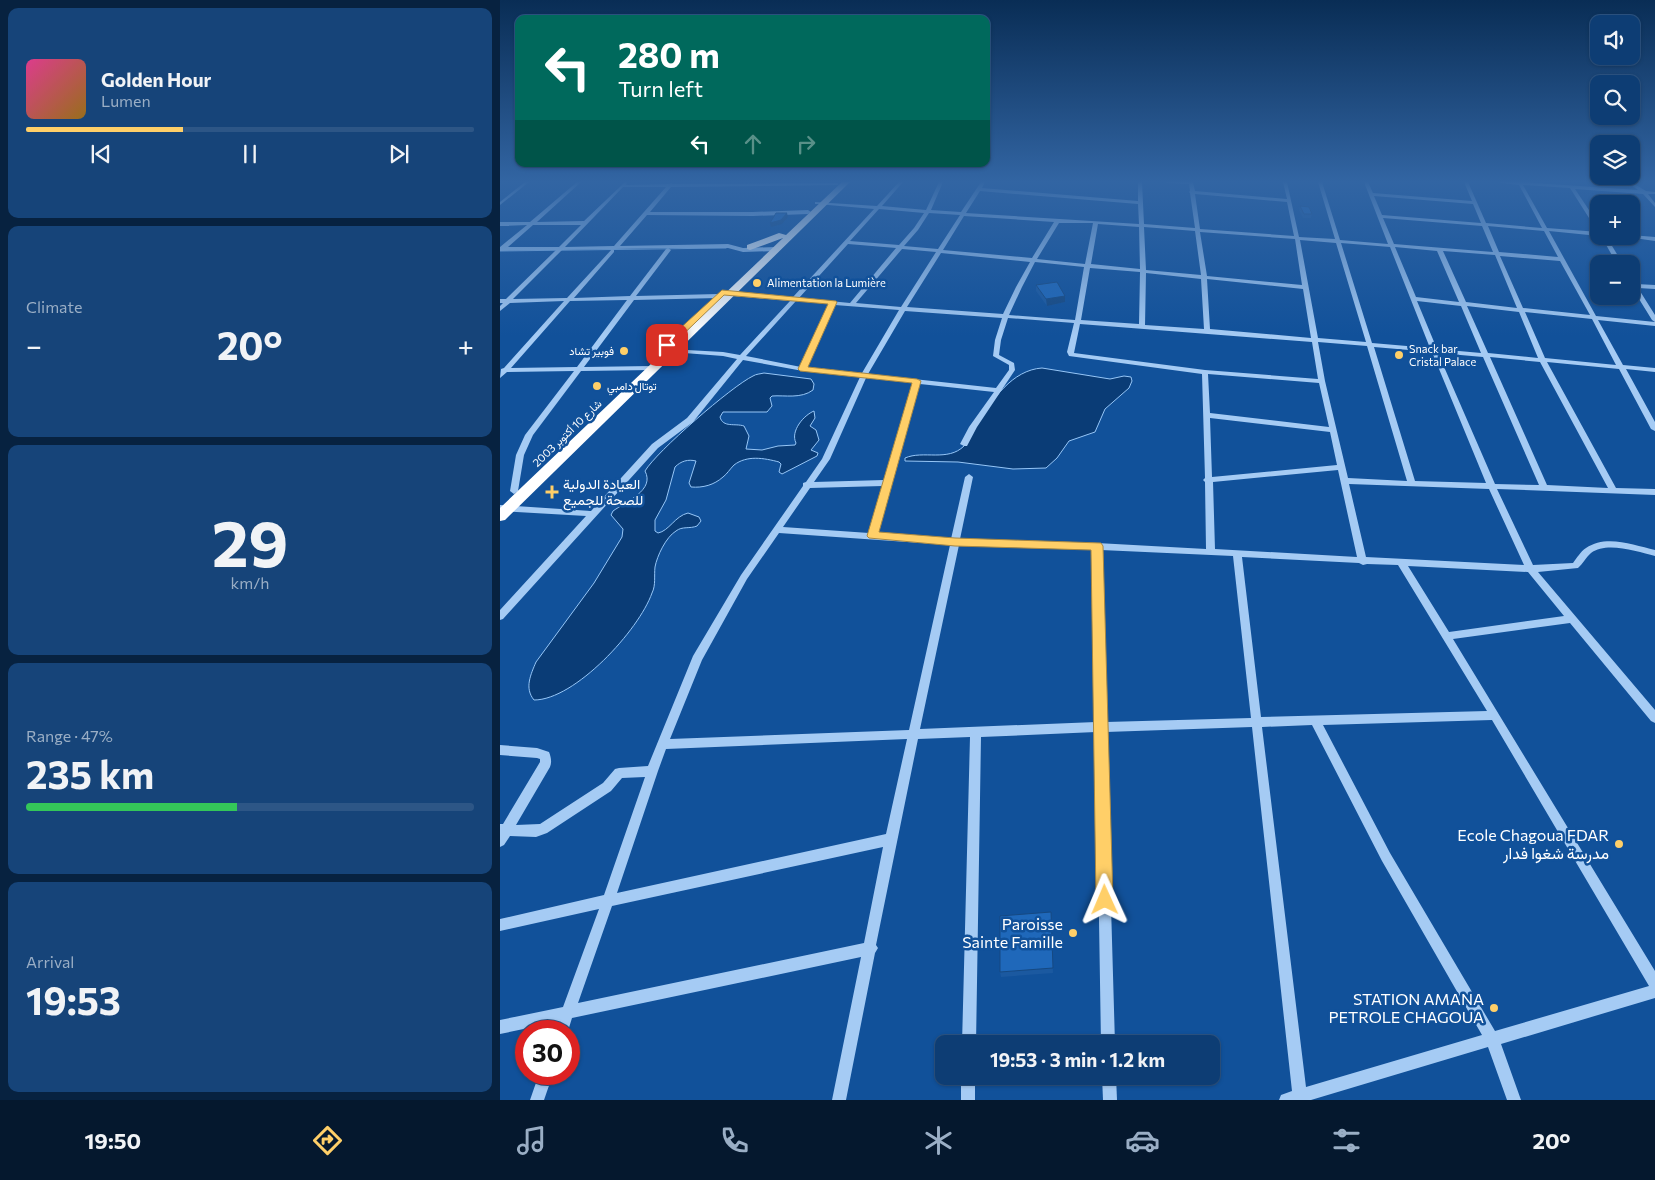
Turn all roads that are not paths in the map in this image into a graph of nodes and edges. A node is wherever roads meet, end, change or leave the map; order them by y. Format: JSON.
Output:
{"nodes":[{"id":1,"x":521,"y":233,"type":"edge"},
{"id":2,"x":576,"y":233,"type":"edge"},
{"id":3,"x":627,"y":233,"type":"edge"},
{"id":4,"x":788,"y":233,"type":"edge"},
{"id":5,"x":855,"y":233,"type":"edge"},
{"id":6,"x":911,"y":233,"type":"edge"},
{"id":7,"x":951,"y":233,"type":"edge"},
{"id":8,"x":1050,"y":233,"type":"edge"},
{"id":9,"x":1093,"y":233,"type":"edge"},
{"id":10,"x":1142,"y":233,"type":"edge"},
{"id":11,"x":1197,"y":233,"type":"edge"},
{"id":12,"x":1226,"y":233,"type":"edge"},
{"id":13,"x":1296,"y":233,"type":"edge"},
{"id":14,"x":1336,"y":233,"type":"edge"},
{"id":15,"x":1386,"y":233,"type":"edge"},
{"id":16,"x":1487,"y":233,"type":"edge"},
{"id":17,"x":1547,"y":233,"type":"edge"},
{"id":18,"x":782,"y":235,"type":"joint"},
{"id":19,"x":1640,"y":238,"type":"edge"},
{"id":20,"x":1297,"y":239,"type":"junction"},
{"id":21,"x":1655,"y":239,"type":"edge"},
{"id":22,"x":847,"y":242,"type":"junction"},
{"id":23,"x":1339,"y":242,"type":"junction"},
{"id":24,"x":1391,"y":245,"type":"junction"},
{"id":25,"x":614,"y":249,"type":"junction"},
{"id":26,"x":742,"y":249,"type":"junction"},
{"id":27,"x":772,"y":249,"type":"junction"},
{"id":28,"x":899,"y":249,"type":"junction"},
{"id":29,"x":1439,"y":249,"type":"junction"},
{"id":30,"x":501,"y":250,"type":"edge"},
{"id":31,"x":559,"y":250,"type":"junction"},
{"id":32,"x":668,"y":250,"type":"junction"},
{"id":33,"x":939,"y":253,"type":"junction"},
{"id":34,"x":1496,"y":254,"type":"junction"},
{"id":35,"x":1561,"y":259,"type":"junction"},
{"id":36,"x":756,"y":261,"type":"junction"},
{"id":37,"x":1033,"y":261,"type":"junction"},
{"id":38,"x":1086,"y":266,"type":"junction"},
{"id":39,"x":1144,"y":272,"type":"junction"},
{"id":40,"x":1204,"y":278,"type":"junction"},
{"id":41,"x":1640,"y":285,"type":"edge"},
{"id":42,"x":1305,"y":287,"type":"junction"},
{"id":43,"x":1655,"y":288,"type":"edge"},
{"id":44,"x":723,"y":294,"type":"junction"},
{"id":45,"x":1640,"y":296,"type":"edge"},
{"id":46,"x":632,"y":299,"type":"junction"},
{"id":47,"x":793,"y":299,"type":"junction"},
{"id":48,"x":1415,"y":299,"type":"junction"},
{"id":49,"x":568,"y":300,"type":"junction"},
{"id":50,"x":500,"y":301,"type":"edge"},
{"id":51,"x":507,"y":301,"type":"junction"},
{"id":52,"x":833,"y":302,"type":"junction"},
{"id":53,"x":852,"y":304,"type":"junction"},
{"id":54,"x":1465,"y":304,"type":"junction"},
{"id":55,"x":500,"y":308,"type":"edge"},
{"id":56,"x":903,"y":309,"type":"junction"},
{"id":57,"x":1521,"y":310,"type":"junction"},
{"id":58,"x":1006,"y":316,"type":"junction"},
{"id":59,"x":1593,"y":317,"type":"junction"},
{"id":60,"x":1078,"y":321,"type":"junction"},
{"id":61,"x":1655,"y":322,"type":"edge"},
{"id":62,"x":1142,"y":326,"type":"junction"},
{"id":63,"x":1207,"y":331,"type":"junction"},
{"id":64,"x":1314,"y":340,"type":"junction"},
{"id":65,"x":1371,"y":345,"type":"junction"},
{"id":66,"x":671,"y":350,"type":"junction"},
{"id":67,"x":1434,"y":350,"type":"junction"},
{"id":68,"x":1486,"y":354,"type":"junction"},
{"id":69,"x":741,"y":358,"type":"junction"},
{"id":70,"x":1542,"y":360,"type":"junction"},
{"id":71,"x":1620,"y":366,"type":"junction"},
{"id":72,"x":581,"y":368,"type":"junction"},
{"id":73,"x":648,"y":368,"type":"junction"},
{"id":74,"x":803,"y":369,"type":"junction"},
{"id":75,"x":503,"y":370,"type":"edge"},
{"id":76,"x":1655,"y":370,"type":"edge"},
{"id":77,"x":1205,"y":372,"type":"junction"},
{"id":78,"x":864,"y":375,"type":"junction"},
{"id":79,"x":500,"y":376,"type":"edge"},
{"id":80,"x":917,"y":381,"type":"junction"},
{"id":81,"x":1322,"y":381,"type":"junction"},
{"id":82,"x":997,"y":390,"type":"junction"},
{"id":83,"x":1646,"y":411,"type":"junction"},
{"id":84,"x":1655,"y":412,"type":"edge"},
{"id":85,"x":1207,"y":415,"type":"junction"},
{"id":86,"x":1655,"y":429,"type":"edge"},
{"id":87,"x":1332,"y":430,"type":"junction"},
{"id":88,"x":964,"y":444,"type":"dead end"},
{"id":89,"x":1341,"y":467,"type":"junction"},
{"id":90,"x":969,"y":476,"type":"dead end"},
{"id":91,"x":1207,"y":480,"type":"junction"},
{"id":92,"x":1344,"y":481,"type":"junction"},
{"id":93,"x":887,"y":484,"type":"junction"},
{"id":94,"x":1412,"y":484,"type":"junction"},
{"id":95,"x":806,"y":485,"type":"junction"},
{"id":96,"x":1492,"y":487,"type":"junction"},
{"id":97,"x":1545,"y":489,"type":"junction"},
{"id":98,"x":514,"y":491,"type":"junction"},
{"id":99,"x":1614,"y":491,"type":"junction"},
{"id":100,"x":1655,"y":492,"type":"edge"},
{"id":101,"x":502,"y":509,"type":"edge"},
{"id":102,"x":593,"y":514,"type":"junction"},
{"id":103,"x":776,"y":530,"type":"junction"},
{"id":104,"x":872,"y":536,"type":"junction"},
{"id":105,"x":955,"y":542,"type":"junction"},
{"id":106,"x":1097,"y":546,"type":"junction"},
{"id":107,"x":1211,"y":553,"type":"junction"},
{"id":108,"x":1655,"y":553,"type":"edge"},
{"id":109,"x":1237,"y":554,"type":"junction"},
{"id":110,"x":1363,"y":562,"type":"junction"},
{"id":111,"x":1402,"y":564,"type":"junction"},
{"id":112,"x":1530,"y":569,"type":"junction"},
{"id":113,"x":500,"y":616,"type":"edge"},
{"id":114,"x":1572,"y":619,"type":"junction"},
{"id":115,"x":1447,"y":636,"type":"junction"},
{"id":116,"x":1495,"y":715,"type":"junction"},
{"id":117,"x":1655,"y":718,"type":"edge"},
{"id":118,"x":1315,"y":721,"type":"junction"},
{"id":119,"x":1257,"y":724,"type":"junction"},
{"id":120,"x":1102,"y":727,"type":"junction"},
{"id":121,"x":976,"y":733,"type":"junction"},
{"id":122,"x":914,"y":734,"type":"junction"},
{"id":123,"x":662,"y":744,"type":"junction"},
{"id":124,"x":500,"y":750,"type":"edge"},
{"id":125,"x":652,"y":771,"type":"junction"},
{"id":126,"x":503,"y":829,"type":"edge"},
{"id":127,"x":891,"y":839,"type":"junction"},
{"id":128,"x":500,"y":841,"type":"edge"},
{"id":129,"x":609,"y":900,"type":"junction"},
{"id":130,"x":500,"y":925,"type":"edge"},
{"id":131,"x":871,"y":948,"type":"junction"},
{"id":132,"x":1655,"y":984,"type":"edge"},
{"id":133,"x":1655,"y":991,"type":"edge"},
{"id":134,"x":568,"y":1011,"type":"junction"},
{"id":135,"x":565,"y":1020,"type":"edge"},
{"id":136,"x":500,"y":1027,"type":"edge"},
{"id":137,"x":969,"y":1035,"type":"edge"},
{"id":138,"x":1108,"y":1035,"type":"edge"},
{"id":139,"x":1492,"y":1039,"type":"junction"},
{"id":140,"x":542,"y":1085,"type":"edge"},
{"id":141,"x":968,"y":1085,"type":"edge"},
{"id":142,"x":1109,"y":1085,"type":"edge"},
{"id":143,"x":1295,"y":1099,"type":"edge"},
{"id":144,"x":537,"y":1100,"type":"edge"},
{"id":145,"x":839,"y":1100,"type":"edge"},
{"id":146,"x":968,"y":1100,"type":"edge"},
{"id":147,"x":1110,"y":1100,"type":"edge"},
{"id":148,"x":1514,"y":1100,"type":"edge"}],
"edges":[{"from":1,"to":30,"type":"street"},
{"from":2,"to":31,"type":"street"},
{"from":3,"to":25,"type":"street"},
{"from":4,"to":27,"type":"highway","name":"شارع 10 أكتوبر 2003"},
{"from":5,"to":22,"type":"street"},
{"from":6,"to":28,"type":"street"},
{"from":7,"to":33,"type":"street"},
{"from":8,"to":37,"type":"street"},
{"from":9,"to":38,"type":"street"},
{"from":10,"to":39,"type":"street"},
{"from":11,"to":40,"type":"street"},
{"from":12,"to":20,"type":"street"},
{"from":13,"to":20,"type":"street"},
{"from":14,"to":23,"type":"street"},
{"from":15,"to":24,"type":"street"},
{"from":16,"to":34,"type":"street"},
{"from":17,"to":35,"type":"street"},
{"from":18,"to":26,"type":"highway"},
{"from":18,"to":27,"type":"highway","name":"شارع 10 أكتوبر 2003"},
{"from":19,"to":21,"type":"street"},
{"from":20,"to":23,"type":"street"},
{"from":20,"to":42,"type":"street"},
{"from":22,"to":28,"type":"street"},
{"from":22,"to":47,"type":"street"},
{"from":23,"to":24,"type":"street"},
{"from":23,"to":65,"type":"street"},
{"from":24,"to":29,"type":"street"},
{"from":24,"to":48,"type":"street"},
{"from":25,"to":26,"type":"street"},
{"from":25,"to":31,"type":"street"},
{"from":25,"to":32,"type":"street"},
{"from":25,"to":49,"type":"street"},
{"from":26,"to":27,"type":"street"},
{"from":26,"to":32,"type":"street"},
{"from":26,"to":36,"type":"highway"},
{"from":27,"to":36,"type":"highway","name":"شارع 10 أكتوبر 2003"},
{"from":27,"to":44,"type":"highway","name":"شارع 10 أكتوبر 2003"},
{"from":28,"to":33,"type":"street"},
{"from":28,"to":53,"type":"street"},
{"from":29,"to":34,"type":"street"},
{"from":29,"to":54,"type":"street"},
{"from":30,"to":31,"type":"street"},
{"from":31,"to":51,"type":"street"},
{"from":32,"to":46,"type":"street"},
{"from":33,"to":37,"type":"street"},
{"from":33,"to":56,"type":"street"},
{"from":34,"to":35,"type":"street"},
{"from":34,"to":57,"type":"street"},
{"from":35,"to":59,"type":"street"},
{"from":36,"to":44,"type":"highway","name":"شارع 10 أكتوبر 2003"},
{"from":37,"to":38,"type":"street"},
{"from":37,"to":58,"type":"street"},
{"from":38,"to":39,"type":"street"},
{"from":38,"to":60,"type":"street"},
{"from":39,"to":40,"type":"street"},
{"from":39,"to":62,"type":"street"},
{"from":40,"to":42,"type":"street"},
{"from":40,"to":63,"type":"street"},
{"from":41,"to":43,"type":"street"},
{"from":42,"to":64,"type":"street"},
{"from":44,"to":46,"type":"street"},
{"from":44,"to":47,"type":"street"},
{"from":44,"to":66,"type":"highway","name":"شارع 10 أكتوبر 2003"},
{"from":44,"to":73,"type":"highway","name":"شارع 10 أكتوبر 2003"},
{"from":45,"to":61,"type":"street"},
{"from":46,"to":49,"type":"street"},
{"from":46,"to":72,"type":"street"},
{"from":47,"to":52,"type":"street"},
{"from":47,"to":69,"type":"street"},
{"from":48,"to":54,"type":"street"},
{"from":48,"to":67,"type":"street"},
{"from":49,"to":51,"type":"street"},
{"from":49,"to":75,"type":"street"},
{"from":50,"to":51,"type":"street"},
{"from":51,"to":55,"type":"street"},
{"from":52,"to":53,"type":"street"},
{"from":52,"to":74,"type":"street"},
{"from":53,"to":56,"type":"street"},
{"from":54,"to":57,"type":"street"},
{"from":54,"to":68,"type":"street"},
{"from":56,"to":58,"type":"street"},
{"from":56,"to":78,"type":"street"},
{"from":57,"to":59,"type":"street"},
{"from":57,"to":70,"type":"street"},
{"from":58,"to":60,"type":"street"},
{"from":58,"to":82,"type":"street"},
{"from":59,"to":61,"type":"street"},
{"from":59,"to":71,"type":"street"},
{"from":60,"to":62,"type":"street"},
{"from":60,"to":77,"type":"street"},
{"from":62,"to":63,"type":"street"},
{"from":63,"to":64,"type":"street"},
{"from":64,"to":65,"type":"street"},
{"from":64,"to":81,"type":"street"},
{"from":65,"to":67,"type":"street"},
{"from":65,"to":94,"type":"street"},
{"from":66,"to":69,"type":"street"},
{"from":66,"to":73,"type":"highway","name":"شارع 10 أكتوبر 2003"},
{"from":67,"to":68,"type":"street"},
{"from":67,"to":96,"type":"street"},
{"from":68,"to":70,"type":"street"},
{"from":68,"to":97,"type":"street"},
{"from":69,"to":74,"type":"street"},
{"from":69,"to":102,"type":"street"},
{"from":70,"to":71,"type":"street"},
{"from":70,"to":99,"type":"street"},
{"from":71,"to":76,"type":"street"},
{"from":71,"to":83,"type":"street"},
{"from":72,"to":73,"type":"street"},
{"from":72,"to":75,"type":"street"},
{"from":72,"to":98,"type":"street"},
{"from":73,"to":98,"type":"highway","name":"شارع 10 أكتوبر 2003"},
{"from":73,"to":101,"type":"highway","name":"شارع 10 أكتوبر 2003"},
{"from":74,"to":78,"type":"street"},
{"from":75,"to":79,"type":"street"},
{"from":77,"to":81,"type":"street"},
{"from":77,"to":85,"type":"street"},
{"from":78,"to":80,"type":"street"},
{"from":78,"to":95,"type":"street"},
{"from":80,"to":82,"type":"street"},
{"from":80,"to":93,"type":"street"},
{"from":81,"to":87,"type":"street"},
{"from":82,"to":88,"type":"street"},
{"from":83,"to":84,"type":"street"},
{"from":83,"to":86,"type":"street"},
{"from":85,"to":87,"type":"street"},
{"from":85,"to":91,"type":"street"},
{"from":87,"to":89,"type":"street"},
{"from":89,"to":91,"type":"street"},
{"from":89,"to":92,"type":"street"},
{"from":90,"to":105,"type":"street"},
{"from":91,"to":107,"type":"street"},
{"from":92,"to":94,"type":"street"},
{"from":92,"to":110,"type":"street"},
{"from":93,"to":95,"type":"street"},
{"from":93,"to":104,"type":"street"},
{"from":94,"to":96,"type":"street"},
{"from":95,"to":103,"type":"street"},
{"from":96,"to":97,"type":"street"},
{"from":96,"to":112,"type":"street"},
{"from":97,"to":99,"type":"street"},
{"from":98,"to":101,"type":"highway","name":"شارع 10 أكتوبر 2003"},
{"from":99,"to":100,"type":"street"},
{"from":101,"to":102,"type":"street"},
{"from":102,"to":113,"type":"street"},
{"from":103,"to":104,"type":"street"},
{"from":103,"to":123,"type":"street"},
{"from":104,"to":105,"type":"street"},
{"from":105,"to":106,"type":"street"},
{"from":105,"to":122,"type":"street"},
{"from":106,"to":107,"type":"street"},
{"from":106,"to":120,"type":"street"},
{"from":107,"to":109,"type":"street"},
{"from":108,"to":112,"type":"street"},
{"from":109,"to":110,"type":"street"},
{"from":109,"to":119,"type":"street"},
{"from":110,"to":111,"type":"street"},
{"from":111,"to":112,"type":"street"},
{"from":111,"to":115,"type":"street"},
{"from":112,"to":114,"type":"street"},
{"from":114,"to":115,"type":"street"},
{"from":114,"to":117,"type":"street"},
{"from":115,"to":116,"type":"street"},
{"from":116,"to":118,"type":"street"},
{"from":116,"to":132,"type":"street"},
{"from":118,"to":119,"type":"street"},
{"from":118,"to":139,"type":"street"},
{"from":119,"to":120,"type":"street"},
{"from":119,"to":143,"type":"street"},
{"from":120,"to":121,"type":"street"},
{"from":120,"to":138,"type":"street"},
{"from":121,"to":122,"type":"street"},
{"from":121,"to":137,"type":"street"},
{"from":122,"to":123,"type":"street"},
{"from":122,"to":127,"type":"street"},
{"from":123,"to":125,"type":"street"},
{"from":124,"to":126,"type":"street"},
{"from":125,"to":126,"type":"street"},
{"from":125,"to":129,"type":"street"},
{"from":126,"to":128,"type":"street"},
{"from":127,"to":129,"type":"street"},
{"from":127,"to":131,"type":"street"},
{"from":129,"to":130,"type":"street"},
{"from":129,"to":134,"type":"street"},
{"from":131,"to":134,"type":"street"},
{"from":131,"to":145,"type":"street"},
{"from":133,"to":139,"type":"street"},
{"from":134,"to":135,"type":"street"},
{"from":134,"to":136,"type":"street"},
{"from":139,"to":143,"type":"street"},
{"from":139,"to":148,"type":"street"},
{"from":140,"to":144,"type":"street"},
{"from":141,"to":146,"type":"street"},
{"from":142,"to":147,"type":"street"}]}
